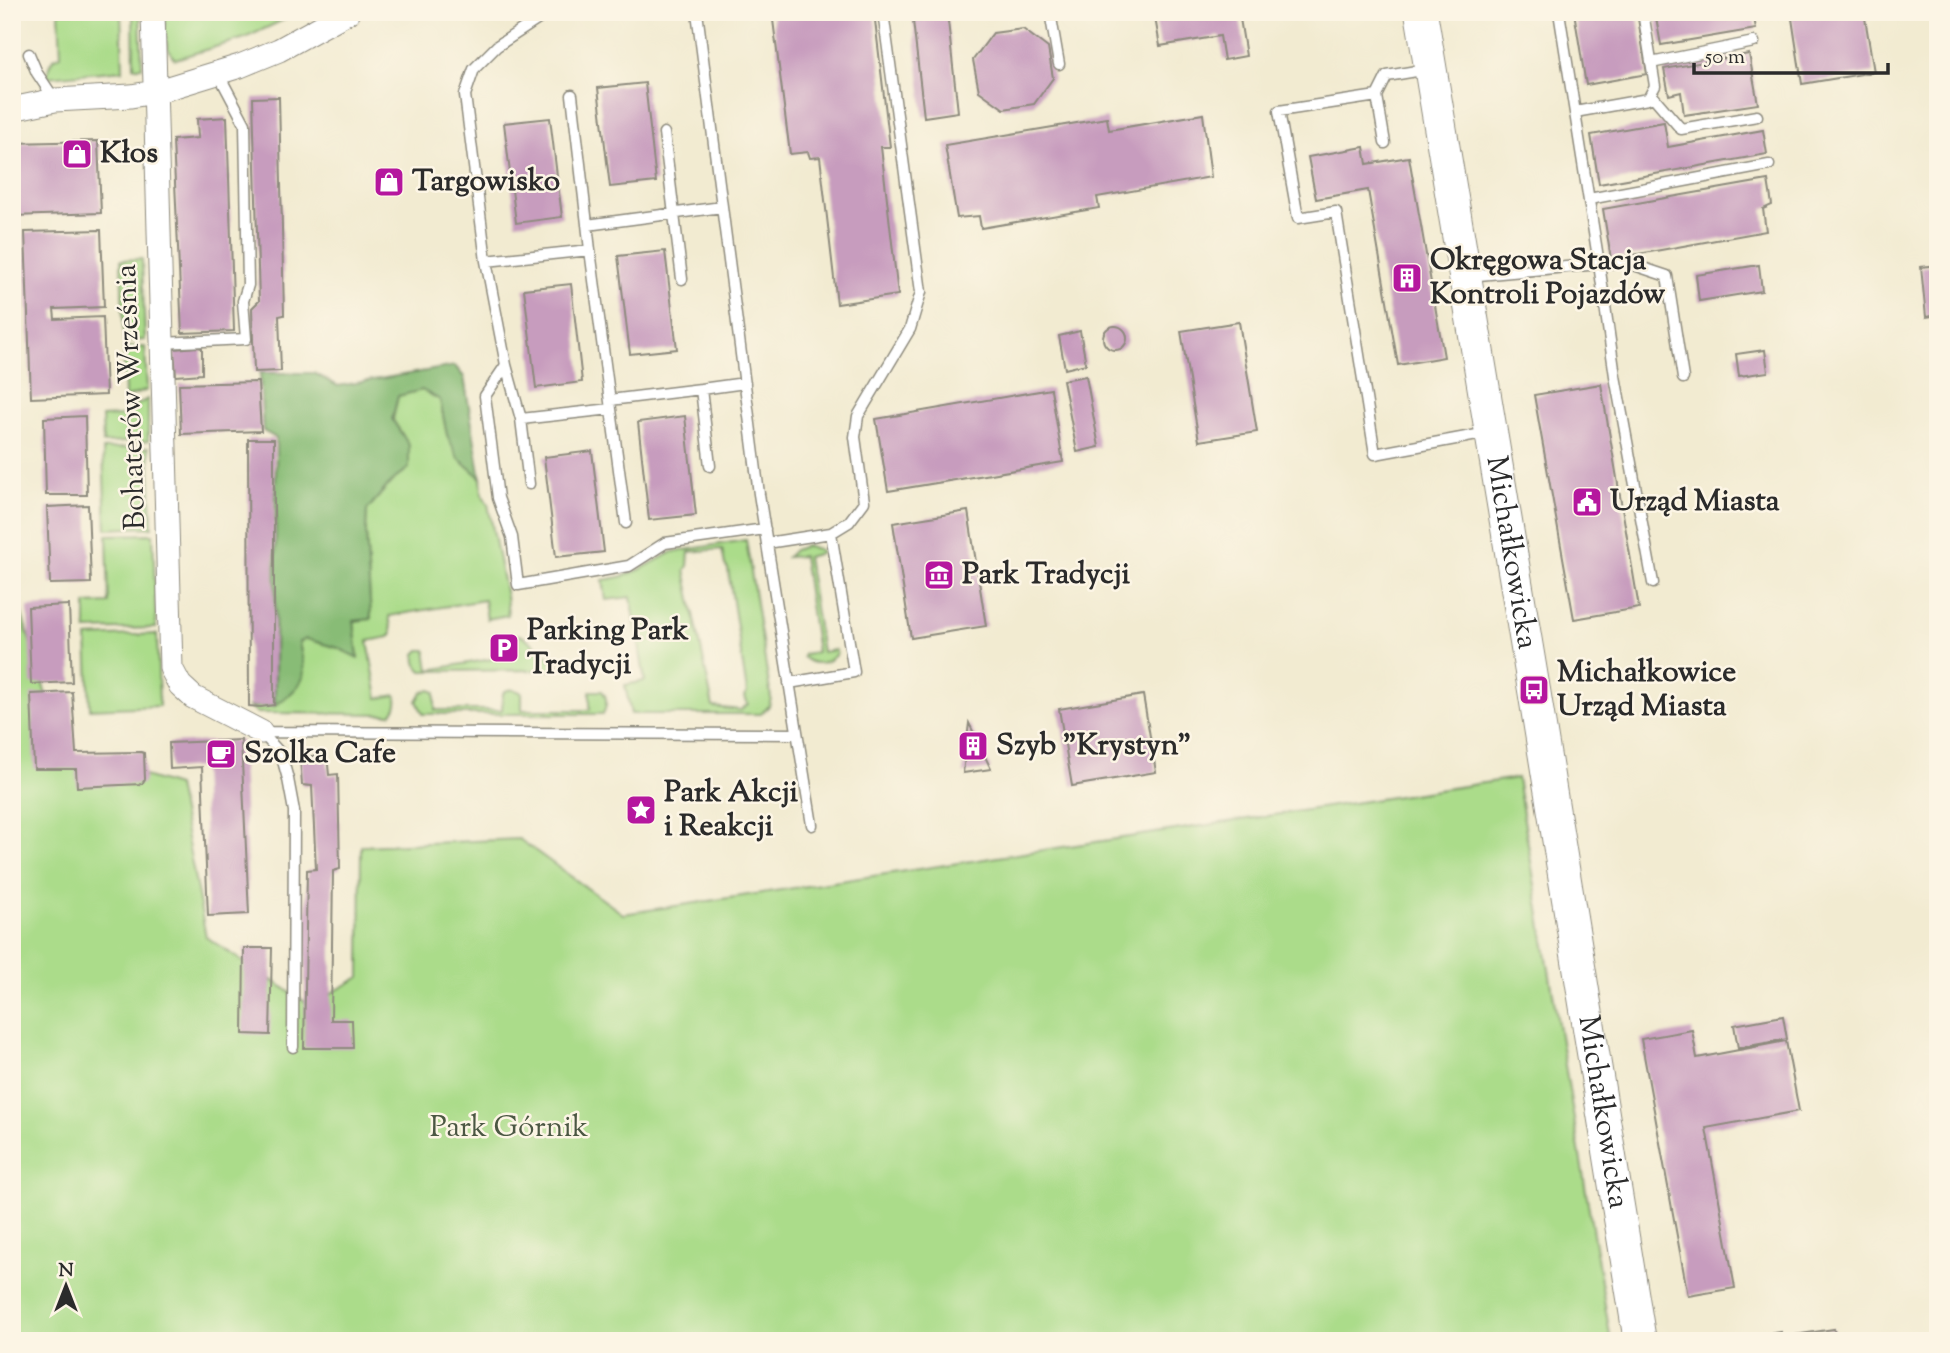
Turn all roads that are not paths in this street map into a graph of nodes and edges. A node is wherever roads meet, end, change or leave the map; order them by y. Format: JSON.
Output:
{"nodes":[{"id":1,"x":153,"y":12,"type":"edge"},
{"id":2,"x":348,"y":12,"type":"edge"},
{"id":3,"x":549,"y":12,"type":"edge"},
{"id":4,"x":697,"y":12,"type":"edge"},
{"id":5,"x":883,"y":12,"type":"edge"},
{"id":6,"x":1050,"y":12,"type":"edge"},
{"id":7,"x":1421,"y":12,"type":"edge"},
{"id":8,"x":1559,"y":12,"type":"edge"},
{"id":9,"x":1643,"y":12,"type":"edge"},
{"id":10,"x":1754,"y":43,"type":"dead end"},
{"id":11,"x":29,"y":54,"type":"dead end"},
{"id":12,"x":1651,"y":63,"type":"junction"},
{"id":13,"x":1059,"y":64,"type":"dead end"},
{"id":14,"x":1430,"y":69,"type":"junction"},
{"id":15,"x":218,"y":73,"type":"junction"},
{"id":16,"x":155,"y":92,"type":"junction"},
{"id":17,"x":1651,"y":94,"type":"junction"},
{"id":18,"x":572,"y":95,"type":"dead end"},
{"id":19,"x":1377,"y":96,"type":"junction"},
{"id":20,"x":55,"y":100,"type":"junction"},
{"id":21,"x":12,"y":109,"type":"edge"},
{"id":22,"x":1575,"y":112,"type":"junction"},
{"id":23,"x":1757,"y":116,"type":"dead end"},
{"id":24,"x":664,"y":133,"type":"dead end"},
{"id":25,"x":1385,"y":143,"type":"dead end"},
{"id":26,"x":1769,"y":165,"type":"dead end"},
{"id":27,"x":1589,"y":199,"type":"junction"},
{"id":28,"x":722,"y":207,"type":"junction"},
{"id":29,"x":673,"y":213,"type":"junction"},
{"id":30,"x":587,"y":225,"type":"junction"},
{"id":31,"x":590,"y":250,"type":"junction"},
{"id":32,"x":486,"y":261,"type":"junction"},
{"id":33,"x":1599,"y":264,"type":"junction"},
{"id":34,"x":1465,"y":277,"type":"junction"},
{"id":35,"x":682,"y":279,"type":"dead end"},
{"id":36,"x":162,"y":343,"type":"junction"},
{"id":37,"x":506,"y":365,"type":"junction"},
{"id":38,"x":1682,"y":378,"type":"dead end"},
{"id":39,"x":745,"y":383,"type":"junction"},
{"id":40,"x":701,"y":389,"type":"junction"},
{"id":41,"x":610,"y":404,"type":"junction"},
{"id":42,"x":520,"y":419,"type":"junction"},
{"id":43,"x":1491,"y":432,"type":"junction"},
{"id":44,"x":710,"y":466,"type":"dead end"},
{"id":45,"x":528,"y":484,"type":"dead end"},
{"id":46,"x":626,"y":523,"type":"dead end"},
{"id":47,"x":765,"y":529,"type":"junction"},
{"id":48,"x":831,"y":533,"type":"junction"},
{"id":49,"x":767,"y":543,"type":"junction"},
{"id":50,"x":1653,"y":583,"type":"dead end"},
{"id":51,"x":789,"y":683,"type":"junction"},
{"id":52,"x":261,"y":732,"type":"junction"},
{"id":53,"x":797,"y":734,"type":"junction"},
{"id":54,"x":812,"y":825,"type":"dead end"},
{"id":55,"x":293,"y":1047,"type":"dead end"},
{"id":56,"x":1640,"y":1341,"type":"edge"}],
"edges":[{"from":1,"to":16,"type":"street","name":"Bohaterów Września"},
{"from":2,"to":15,"type":"street"},
{"from":3,"to":32,"type":"lane"},
{"from":4,"to":28,"type":"lane"},
{"from":5,"to":48,"type":"lane"},
{"from":6,"to":13,"type":"lane"},
{"from":7,"to":14,"type":"street","name":"Michałkowicka"},
{"from":8,"to":22,"type":"lane"},
{"from":9,"to":12,"type":"lane"},
{"from":10,"to":12,"type":"lane"},
{"from":11,"to":20,"type":"lane"},
{"from":12,"to":17,"type":"lane"},
{"from":14,"to":19,"type":"lane"},
{"from":14,"to":34,"type":"street","name":"Michałkowicka"},
{"from":15,"to":16,"type":"street"},
{"from":15,"to":36,"type":"lane"},
{"from":16,"to":20,"type":"street"},
{"from":16,"to":36,"type":"street","name":"Bohaterów Września"},
{"from":17,"to":22,"type":"lane"},
{"from":17,"to":23,"type":"lane"},
{"from":18,"to":30,"type":"lane"},
{"from":19,"to":25,"type":"lane"},
{"from":19,"to":43,"type":"lane"},
{"from":20,"to":21,"type":"street"},
{"from":22,"to":27,"type":"lane"},
{"from":24,"to":29,"type":"lane"},
{"from":26,"to":27,"type":"lane"},
{"from":27,"to":33,"type":"lane"},
{"from":28,"to":29,"type":"lane"},
{"from":28,"to":39,"type":"lane"},
{"from":29,"to":30,"type":"lane"},
{"from":29,"to":35,"type":"lane"},
{"from":30,"to":31,"type":"lane"},
{"from":31,"to":32,"type":"lane"},
{"from":31,"to":41,"type":"lane"},
{"from":32,"to":37,"type":"lane"},
{"from":33,"to":34,"type":"lane"},
{"from":33,"to":38,"type":"lane"},
{"from":33,"to":50,"type":"lane"},
{"from":34,"to":43,"type":"street","name":"Michałkowicka"},
{"from":36,"to":52,"type":"street","name":"Bohaterów Września"},
{"from":37,"to":42,"type":"lane"},
{"from":37,"to":47,"type":"lane"},
{"from":39,"to":40,"type":"lane"},
{"from":39,"to":47,"type":"lane"},
{"from":40,"to":41,"type":"lane"},
{"from":40,"to":44,"type":"lane"},
{"from":41,"to":42,"type":"lane"},
{"from":41,"to":46,"type":"lane"},
{"from":42,"to":45,"type":"lane"},
{"from":43,"to":56,"type":"street","name":"Michałkowicka"},
{"from":47,"to":49,"type":"lane"},
{"from":48,"to":49,"type":"lane"},
{"from":48,"to":51,"type":"lane"},
{"from":49,"to":51,"type":"lane"},
{"from":51,"to":53,"type":"lane"},
{"from":52,"to":53,"type":"lane"},
{"from":52,"to":55,"type":"lane"},
{"from":53,"to":54,"type":"lane"}]}
